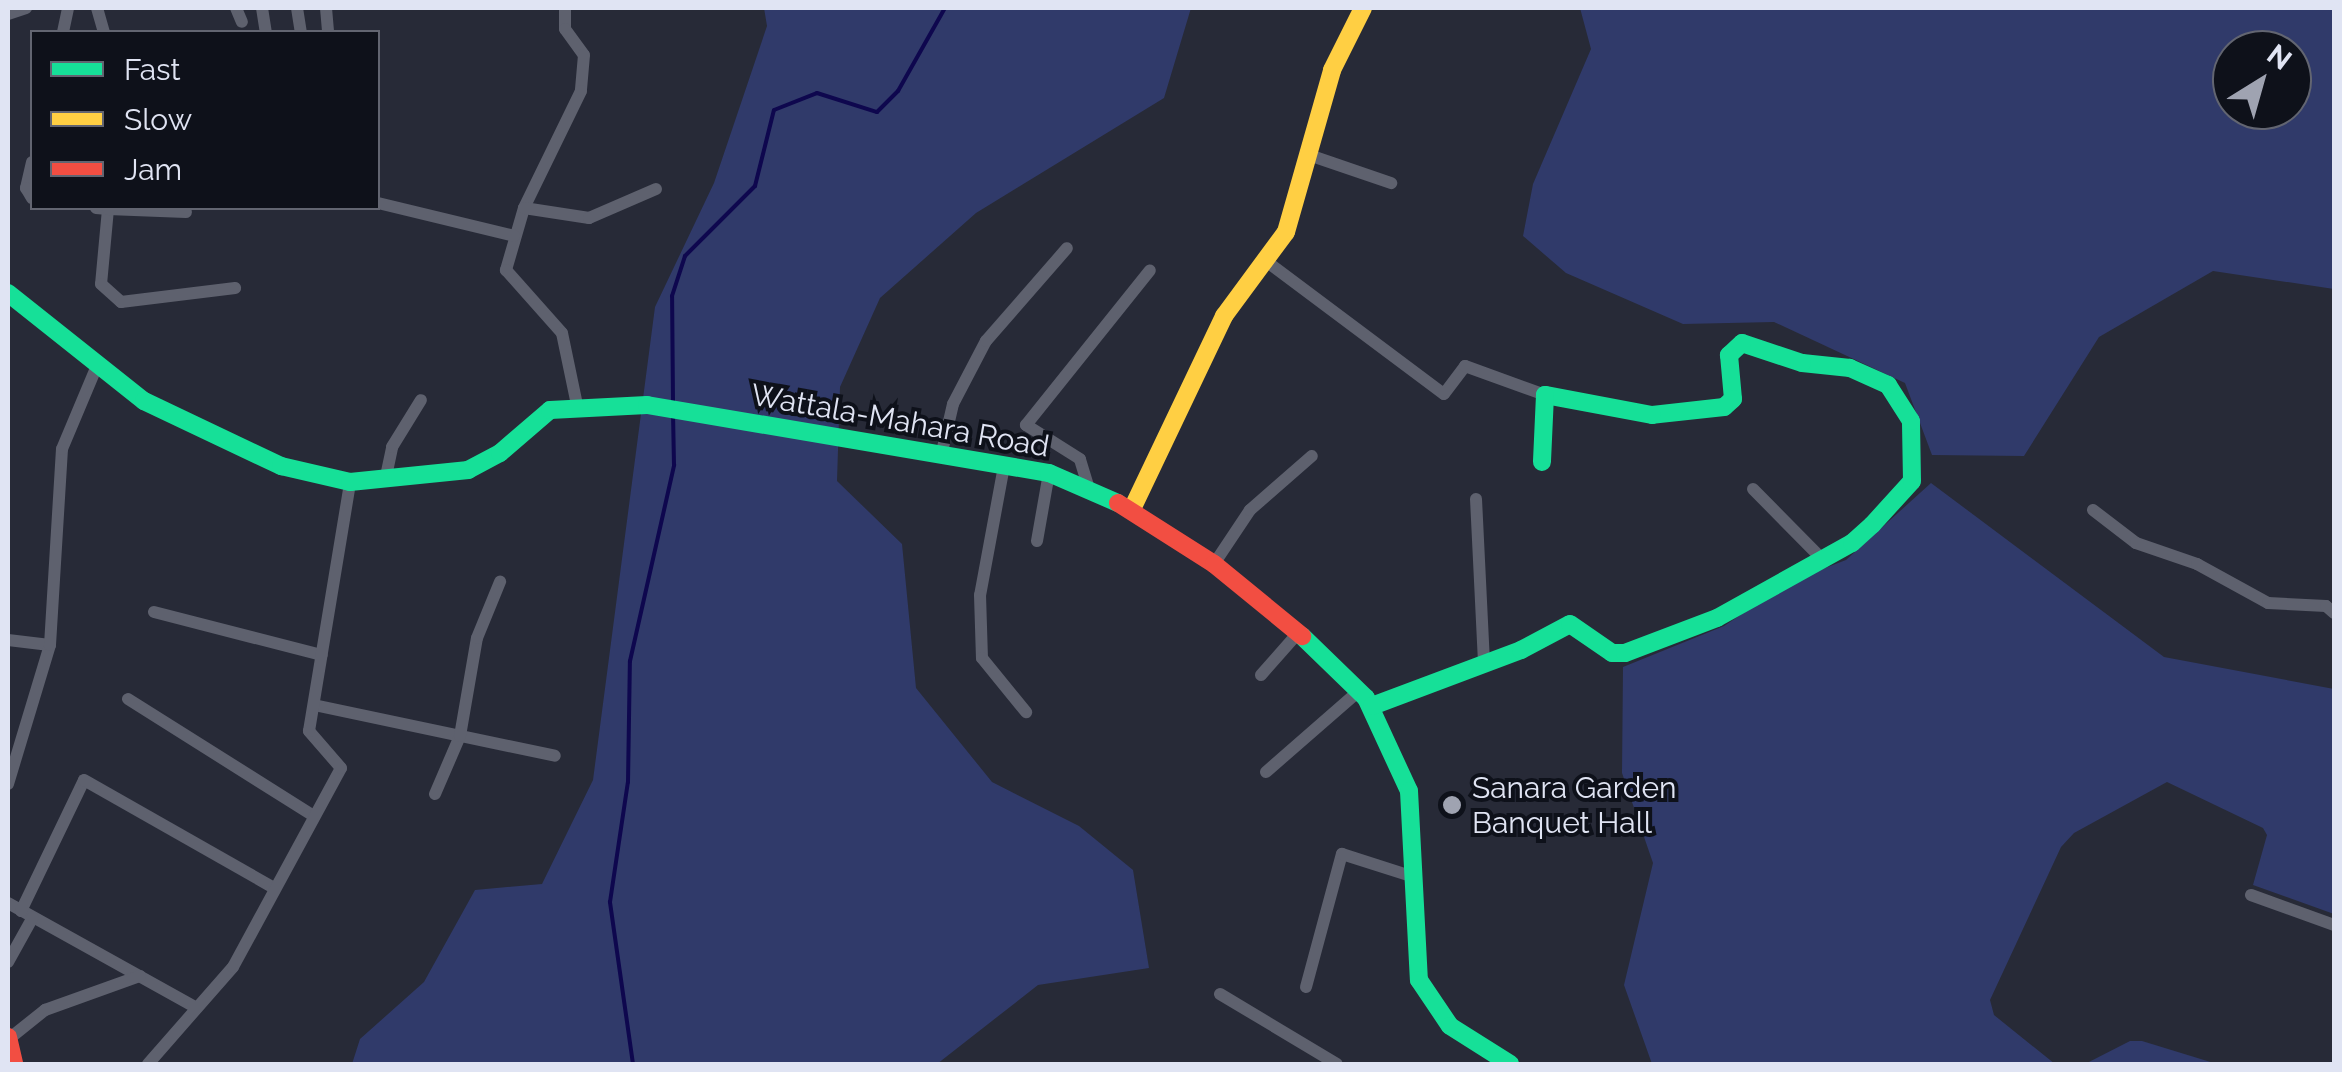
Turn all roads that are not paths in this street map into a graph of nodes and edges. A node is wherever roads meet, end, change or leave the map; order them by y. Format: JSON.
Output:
{"nodes":[{"id":1,"x":26,"y":8,"type":"edge"},
{"id":2,"x":236,"y":8,"type":"edge"},
{"id":3,"x":565,"y":8,"type":"edge"},
{"id":4,"x":1363,"y":8,"type":"edge"},
{"id":5,"x":8,"y":14,"type":"edge"},
{"id":6,"x":242,"y":22,"type":"dead end"},
{"id":7,"x":1309,"y":155,"type":"junction"},
{"id":8,"x":30,"y":171,"type":"edge"},
{"id":9,"x":1391,"y":182,"type":"dead end"},
{"id":10,"x":656,"y":189,"type":"dead end"},
{"id":11,"x":30,"y":195,"type":"edge"},
{"id":12,"x":380,"y":203,"type":"edge"},
{"id":13,"x":524,"y":208,"type":"junction"},
{"id":14,"x":102,"y":210,"type":"edge"},
{"id":15,"x":144,"y":210,"type":"edge"},
{"id":16,"x":186,"y":212,"type":"dead end"},
{"id":17,"x":514,"y":236,"type":"junction"},
{"id":18,"x":1066,"y":248,"type":"dead end"},
{"id":19,"x":1266,"y":261,"type":"junction"},
{"id":20,"x":1150,"y":270,"type":"dead end"},
{"id":21,"x":235,"y":288,"type":"dead end"},
{"id":22,"x":8,"y":293,"type":"edge"},
{"id":23,"x":96,"y":368,"type":"junction"},
{"id":24,"x":1544,"y":395,"type":"junction"},
{"id":25,"x":421,"y":400,"type":"dead end"},
{"id":26,"x":576,"y":405,"type":"junction"},
{"id":27,"x":941,"y":456,"type":"junction"},
{"id":28,"x":1312,"y":456,"type":"dead end"},
{"id":29,"x":1542,"y":462,"type":"dead end"},
{"id":30,"x":1004,"y":466,"type":"junction"},
{"id":31,"x":1049,"y":473,"type":"junction"},
{"id":32,"x":350,"y":482,"type":"junction"},
{"id":33,"x":385,"y":484,"type":"junction"},
{"id":34,"x":1753,"y":488,"type":"dead end"},
{"id":35,"x":1089,"y":489,"type":"junction"},
{"id":36,"x":1476,"y":499,"type":"dead end"},
{"id":37,"x":1132,"y":509,"type":"junction"},
{"id":38,"x":2093,"y":510,"type":"dead end"},
{"id":39,"x":1038,"y":542,"type":"dead end"},
{"id":40,"x":1822,"y":560,"type":"junction"},
{"id":41,"x":1214,"y":564,"type":"junction"},
{"id":42,"x":500,"y":582,"type":"dead end"},
{"id":43,"x":154,"y":612,"type":"dead end"},
{"id":44,"x":2334,"y":614,"type":"edge"},
{"id":45,"x":1298,"y":633,"type":"junction"},
{"id":46,"x":8,"y":640,"type":"edge"},
{"id":47,"x":50,"y":645,"type":"junction"},
{"id":48,"x":322,"y":655,"type":"junction"},
{"id":49,"x":1484,"y":663,"type":"junction"},
{"id":50,"x":1261,"y":675,"type":"dead end"},
{"id":51,"x":1358,"y":691,"type":"junction"},
{"id":52,"x":128,"y":699,"type":"dead end"},
{"id":53,"x":314,"y":704,"type":"junction"},
{"id":54,"x":1372,"y":706,"type":"junction"},
{"id":55,"x":1026,"y":712,"type":"dead end"},
{"id":56,"x":8,"y":734,"type":"edge"},
{"id":57,"x":460,"y":736,"type":"junction"},
{"id":58,"x":24,"y":739,"type":"junction"},
{"id":59,"x":555,"y":756,"type":"dead end"},
{"id":60,"x":1266,"y":772,"type":"dead end"},
{"id":61,"x":8,"y":784,"type":"edge"},
{"id":62,"x":435,"y":794,"type":"dead end"},
{"id":63,"x":314,"y":816,"type":"junction"},
{"id":64,"x":1414,"y":877,"type":"junction"},
{"id":65,"x":272,"y":887,"type":"junction"},
{"id":66,"x":2251,"y":894,"type":"dead end"},
{"id":67,"x":8,"y":903,"type":"edge"},
{"id":68,"x":27,"y":914,"type":"junction"},
{"id":69,"x":2334,"y":926,"type":"edge"},
{"id":70,"x":8,"y":962,"type":"edge"},
{"id":71,"x":140,"y":976,"type":"junction"},
{"id":72,"x":1306,"y":987,"type":"dead end"},
{"id":73,"x":1220,"y":994,"type":"dead end"},
{"id":74,"x":195,"y":1007,"type":"junction"},
{"id":75,"x":9,"y":1038,"type":"edge"},
{"id":76,"x":14,"y":1064,"type":"edge"},
{"id":77,"x":148,"y":1064,"type":"edge"},
{"id":78,"x":1337,"y":1064,"type":"edge"},
{"id":79,"x":1510,"y":1064,"type":"edge"}],
"edges":[{"from":1,"to":5,"type":"street"},
{"from":2,"to":6,"type":"street"},
{"from":3,"to":13,"type":"street"},
{"from":4,"to":7,"type":"main road"},
{"from":7,"to":9,"type":"street"},
{"from":7,"to":19,"type":"main road"},
{"from":8,"to":11,"type":"street"},
{"from":10,"to":13,"type":"street"},
{"from":12,"to":17,"type":"street"},
{"from":13,"to":17,"type":"street"},
{"from":14,"to":21,"type":"street"},
{"from":15,"to":16,"type":"street"},
{"from":17,"to":26,"type":"street"},
{"from":18,"to":27,"type":"street"},
{"from":19,"to":24,"type":"street"},
{"from":19,"to":37,"type":"main road"},
{"from":20,"to":35,"type":"street"},
{"from":22,"to":23,"type":"main road","name":"Wattala-Mahara Road"},
{"from":23,"to":32,"type":"main road","name":"Wattala-Mahara Road"},
{"from":23,"to":47,"type":"street"},
{"from":24,"to":29,"type":"main road"},
{"from":24,"to":40,"type":"main road"},
{"from":25,"to":33,"type":"street"},
{"from":26,"to":27,"type":"main road","name":"Wattala-Mahara Road"},
{"from":26,"to":33,"type":"main road","name":"Wattala-Mahara Road"},
{"from":27,"to":30,"type":"main road","name":"Wattala-Mahara Road"},
{"from":28,"to":41,"type":"street"},
{"from":30,"to":31,"type":"main road","name":"Wattala-Mahara Road"},
{"from":30,"to":55,"type":"street"},
{"from":31,"to":35,"type":"main road","name":"Wattala-Mahara Road"},
{"from":31,"to":39,"type":"street"},
{"from":32,"to":33,"type":"main road","name":"Wattala-Mahara Road"},
{"from":32,"to":48,"type":"street"},
{"from":34,"to":40,"type":"street"},
{"from":35,"to":37,"type":"main road","name":"Wattala-Mahara Road"},
{"from":36,"to":49,"type":"street"},
{"from":37,"to":41,"type":"main road","name":"Wattala-Mahara Road"},
{"from":38,"to":44,"type":"street"},
{"from":40,"to":49,"type":"main road"},
{"from":41,"to":45,"type":"main road","name":"Wattala-Mahara Road"},
{"from":42,"to":57,"type":"street"},
{"from":43,"to":48,"type":"street"},
{"from":45,"to":50,"type":"street"},
{"from":45,"to":51,"type":"main road","name":"Wattala-Mahara Road"},
{"from":46,"to":47,"type":"street"},
{"from":47,"to":58,"type":"street"},
{"from":48,"to":53,"type":"street"},
{"from":49,"to":54,"type":"main road"},
{"from":51,"to":54,"type":"main road","name":"Wattala-Mahara Road"},
{"from":51,"to":60,"type":"street"},
{"from":52,"to":63,"type":"street"},
{"from":53,"to":57,"type":"street"},
{"from":53,"to":63,"type":"street"},
{"from":54,"to":64,"type":"main road","name":"Wattala-Mahara Road"},
{"from":56,"to":58,"type":"street"},
{"from":57,"to":59,"type":"street"},
{"from":57,"to":62,"type":"street"},
{"from":58,"to":61,"type":"street"},
{"from":63,"to":65,"type":"street"},
{"from":64,"to":72,"type":"street"},
{"from":64,"to":79,"type":"main road","name":"Wattala-Mahara Road"},
{"from":65,"to":68,"type":"street"},
{"from":65,"to":74,"type":"street"},
{"from":66,"to":69,"type":"street"},
{"from":67,"to":68,"type":"street"},
{"from":68,"to":70,"type":"street"},
{"from":68,"to":71,"type":"street"},
{"from":71,"to":74,"type":"street"},
{"from":71,"to":75,"type":"street"},
{"from":73,"to":78,"type":"street"},
{"from":74,"to":77,"type":"street"},
{"from":75,"to":76,"type":"main road"}]}
